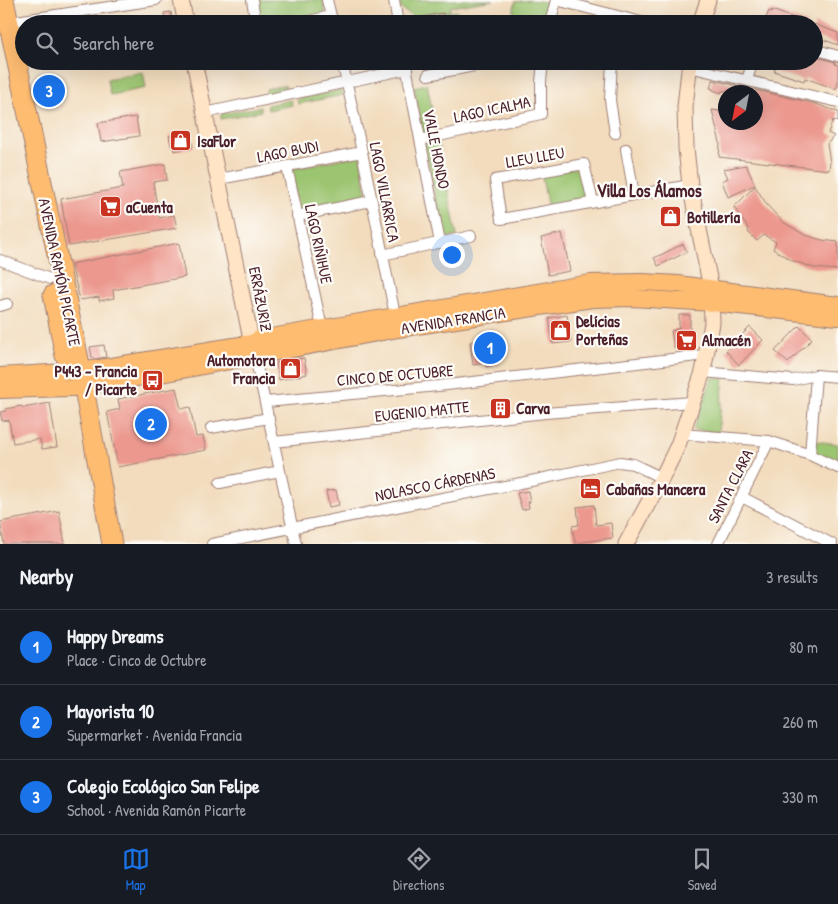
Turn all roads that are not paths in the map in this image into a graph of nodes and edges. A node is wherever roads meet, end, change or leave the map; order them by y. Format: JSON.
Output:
{"nodes":[{"id":1,"x":4,"y":0,"type":"edge"},
{"id":2,"x":156,"y":0,"type":"edge"},
{"id":3,"x":181,"y":0,"type":"edge"},
{"id":4,"x":252,"y":0,"type":"edge"},
{"id":5,"x":327,"y":0,"type":"edge"},
{"id":6,"x":394,"y":0,"type":"edge"},
{"id":7,"x":556,"y":0,"type":"edge"},
{"id":8,"x":708,"y":0,"type":"edge"},
{"id":9,"x":56,"y":15,"type":"edge"},
{"id":10,"x":184,"y":15,"type":"edge"},
{"id":11,"x":254,"y":15,"type":"edge"},
{"id":12,"x":331,"y":15,"type":"edge"},
{"id":13,"x":396,"y":15,"type":"edge"},
{"id":14,"x":552,"y":15,"type":"edge"},
{"id":15,"x":606,"y":15,"type":"edge"},
{"id":16,"x":703,"y":15,"type":"edge"},
{"id":17,"x":15,"y":21,"type":"edge"},
{"id":18,"x":9,"y":22,"type":"junction"},
{"id":19,"x":0,"y":42,"type":"edge"},
{"id":20,"x":823,"y":52,"type":"edge"},
{"id":21,"x":15,"y":54,"type":"edge"},
{"id":22,"x":838,"y":56,"type":"edge"},
{"id":23,"x":18,"y":70,"type":"edge"},
{"id":24,"x":196,"y":70,"type":"edge"},
{"id":25,"x":344,"y":70,"type":"edge"},
{"id":26,"x":390,"y":70,"type":"edge"},
{"id":27,"x":407,"y":70,"type":"edge"},
{"id":28,"x":454,"y":70,"type":"edge"},
{"id":29,"x":542,"y":70,"type":"edge"},
{"id":30,"x":612,"y":70,"type":"edge"},
{"id":31,"x":690,"y":70,"type":"edge"},
{"id":32,"x":711,"y":70,"type":"edge"},
{"id":33,"x":750,"y":70,"type":"edge"},
{"id":34,"x":428,"y":75,"type":"dead end"},
{"id":35,"x":747,"y":80,"type":"junction"},
{"id":36,"x":347,"y":83,"type":"junction"},
{"id":37,"x":838,"y":102,"type":"edge"},
{"id":38,"x":205,"y":112,"type":"junction"},
{"id":39,"x":615,"y":133,"type":"dead end"},
{"id":40,"x":420,"y":140,"type":"junction"},
{"id":41,"x":626,"y":149,"type":"dead end"},
{"id":42,"x":362,"y":152,"type":"junction"},
{"id":43,"x":287,"y":167,"type":"junction"},
{"id":44,"x":219,"y":180,"type":"junction"},
{"id":45,"x":690,"y":185,"type":"junction"},
{"id":46,"x":634,"y":194,"type":"junction"},
{"id":47,"x":371,"y":201,"type":"junction"},
{"id":48,"x":593,"y":202,"type":"junction"},
{"id":49,"x":297,"y":216,"type":"junction"},
{"id":50,"x":471,"y":236,"type":"dead end"},
{"id":51,"x":440,"y":243,"type":"junction"},
{"id":52,"x":382,"y":255,"type":"junction"},
{"id":53,"x":0,"y":260,"type":"edge"},
{"id":54,"x":50,"y":279,"type":"junction"},
{"id":55,"x":712,"y":295,"type":"junction"},
{"id":56,"x":838,"y":305,"type":"edge"},
{"id":57,"x":820,"y":309,"type":"junction"},
{"id":58,"x":838,"y":317,"type":"edge"},
{"id":59,"x":396,"y":323,"type":"junction"},
{"id":60,"x":321,"y":336,"type":"junction"},
{"id":61,"x":253,"y":350,"type":"junction"},
{"id":62,"x":184,"y":354,"type":"junction"},
{"id":63,"x":706,"y":355,"type":"junction"},
{"id":64,"x":179,"y":370,"type":"junction"},
{"id":65,"x":703,"y":372,"type":"junction"},
{"id":66,"x":816,"y":375,"type":"junction"},
{"id":67,"x":1,"y":377,"type":"edge"},
{"id":68,"x":76,"y":377,"type":"junction"},
{"id":69,"x":838,"y":377,"type":"edge"},
{"id":70,"x":266,"y":402,"type":"junction"},
{"id":71,"x":692,"y":402,"type":"junction"},
{"id":72,"x":269,"y":418,"type":"junction"},
{"id":73,"x":211,"y":428,"type":"dead end"},
{"id":74,"x":682,"y":434,"type":"junction"},
{"id":75,"x":769,"y":441,"type":"junction"},
{"id":76,"x":274,"y":442,"type":"junction"},
{"id":77,"x":810,"y":455,"type":"junction"},
{"id":78,"x":838,"y":468,"type":"edge"},
{"id":79,"x":280,"y":471,"type":"junction"},
{"id":80,"x":662,"y":478,"type":"junction"},
{"id":81,"x":220,"y":483,"type":"dead end"},
{"id":82,"x":742,"y":497,"type":"junction"},
{"id":83,"x":292,"y":527,"type":"junction"},
{"id":84,"x":102,"y":544,"type":"edge"},
{"id":85,"x":112,"y":544,"type":"edge"},
{"id":86,"x":216,"y":544,"type":"edge"},
{"id":87,"x":296,"y":544,"type":"edge"},
{"id":88,"x":626,"y":544,"type":"edge"},
{"id":89,"x":718,"y":544,"type":"edge"},
{"id":90,"x":832,"y":544,"type":"edge"}],
"edges":[{"from":1,"to":18,"type":"highway","name":"AVENIDA RAMÓN PICARTE"},
{"from":2,"to":9,"type":"street"},
{"from":3,"to":10,"type":"main road"},
{"from":4,"to":11,"type":"street"},
{"from":5,"to":12,"type":"street"},
{"from":6,"to":13,"type":"street"},
{"from":7,"to":14,"type":"street"},
{"from":7,"to":15,"type":"street"},
{"from":8,"to":16,"type":"main road"},
{"from":17,"to":18,"type":"street"},
{"from":18,"to":21,"type":"highway","name":"AVENIDA RAMÓN PICARTE"},
{"from":19,"to":54,"type":"highway","name":"AVENIDA RAMÓN PICARTE"},
{"from":20,"to":22,"type":"street"},
{"from":23,"to":68,"type":"highway","name":"AVENIDA RAMÓN PICARTE"},
{"from":24,"to":38,"type":"main road","name":"ERRÁZURIZ"},
{"from":25,"to":36,"type":"street","name":"LAGO VILLARRICA"},
{"from":26,"to":36,"type":"street"},
{"from":27,"to":40,"type":"street","name":"VALLE HONDO"},
{"from":28,"to":34,"type":"street"},
{"from":29,"to":40,"type":"street","name":"LAGO ICALMA"},
{"from":30,"to":39,"type":"street"},
{"from":31,"to":45,"type":"main road"},
{"from":32,"to":35,"type":"street"},
{"from":33,"to":35,"type":"street"},
{"from":35,"to":37,"type":"street"},
{"from":36,"to":38,"type":"street"},
{"from":36,"to":42,"type":"street","name":"LAGO VILLARRICA"},
{"from":38,"to":44,"type":"main road","name":"ERRÁZURIZ"},
{"from":40,"to":51,"type":"street","name":"VALLE HONDO"},
{"from":41,"to":46,"type":"street"},
{"from":42,"to":43,"type":"street","name":"LAGO BUDI"},
{"from":42,"to":47,"type":"street","name":"LAGO VILLARRICA"},
{"from":43,"to":44,"type":"street","name":"LAGO BUDI"},
{"from":43,"to":49,"type":"street","name":"LAGO RIÑIHUE"},
{"from":44,"to":61,"type":"main road","name":"ERRÁZURIZ"},
{"from":45,"to":46,"type":"street","name":"LLEU LLEU"},
{"from":45,"to":55,"type":"main road"},
{"from":46,"to":48,"type":"street","name":"LLEU LLEU"},
{"from":47,"to":49,"type":"street"},
{"from":47,"to":52,"type":"street","name":"LAGO VILLARRICA"},
{"from":48,"to":48,"type":"street","name":"LLEU LLEU"},
{"from":49,"to":60,"type":"street","name":"LAGO RIÑIHUE"},
{"from":50,"to":51,"type":"street"},
{"from":51,"to":52,"type":"street"},
{"from":52,"to":59,"type":"street","name":"LAGO VILLARRICA"},
{"from":53,"to":54,"type":"street"},
{"from":54,"to":68,"type":"highway","name":"AVENIDA RAMÓN PICARTE"},
{"from":55,"to":57,"type":"main road","name":"AVENIDA FRANCIA"},
{"from":55,"to":59,"type":"main road","name":"AVENIDA FRANCIA"},
{"from":55,"to":63,"type":"main road"},
{"from":56,"to":57,"type":"main road","name":"AVENIDA FRANCIA"},
{"from":57,"to":58,"type":"main road","name":"AVENIDA FRANCIA"},
{"from":59,"to":60,"type":"main road","name":"AVENIDA FRANCIA"},
{"from":59,"to":60,"type":"main road","name":"AVENIDA FRANCIA"},
{"from":60,"to":61,"type":"main road","name":"AVENIDA FRANCIA"},
{"from":61,"to":62,"type":"main road","name":"AVENIDA FRANCIA"},
{"from":61,"to":64,"type":"main road","name":"AVENIDA FRANCIA"},
{"from":61,"to":70,"type":"street","name":"ERRÁZURIZ"},
{"from":62,"to":64,"type":"main road"},
{"from":62,"to":68,"type":"main road","name":"AVENIDA FRANCIA"},
{"from":63,"to":65,"type":"main road"},
{"from":63,"to":70,"type":"street","name":"CINCO DE OCTUBRE"},
{"from":64,"to":68,"type":"main road","name":"AVENIDA FRANCIA"},
{"from":65,"to":66,"type":"street"},
{"from":65,"to":71,"type":"main road"},
{"from":66,"to":69,"type":"street"},
{"from":66,"to":77,"type":"street"},
{"from":67,"to":68,"type":"main road"},
{"from":68,"to":84,"type":"highway","name":"AVENIDA RAMÓN PICARTE"},
{"from":68,"to":85,"type":"highway","name":"AVENIDA RAMÓN PICARTE"},
{"from":70,"to":72,"type":"street","name":"ERRÁZURIZ"},
{"from":71,"to":74,"type":"main road"},
{"from":71,"to":76,"type":"street","name":"EUGENIO MATTE"},
{"from":72,"to":73,"type":"street"},
{"from":72,"to":76,"type":"street","name":"ERRÁZURIZ"},
{"from":74,"to":75,"type":"street"},
{"from":74,"to":80,"type":"main road"},
{"from":75,"to":77,"type":"street"},
{"from":75,"to":82,"type":"street","name":"SANTA CLARA"},
{"from":76,"to":79,"type":"street","name":"ERRÁZURIZ"},
{"from":77,"to":78,"type":"street"},
{"from":79,"to":81,"type":"street"},
{"from":79,"to":83,"type":"street","name":"ERRÁZURIZ"},
{"from":80,"to":83,"type":"street","name":"NOLASCO CÁRDENAS"},
{"from":80,"to":88,"type":"main road"},
{"from":82,"to":89,"type":"street","name":"SANTA CLARA"},
{"from":82,"to":90,"type":"street"},
{"from":83,"to":86,"type":"street","name":"NOLASCO CÁRDENAS"},
{"from":83,"to":87,"type":"street","name":"ERRÁZURIZ"}]}
